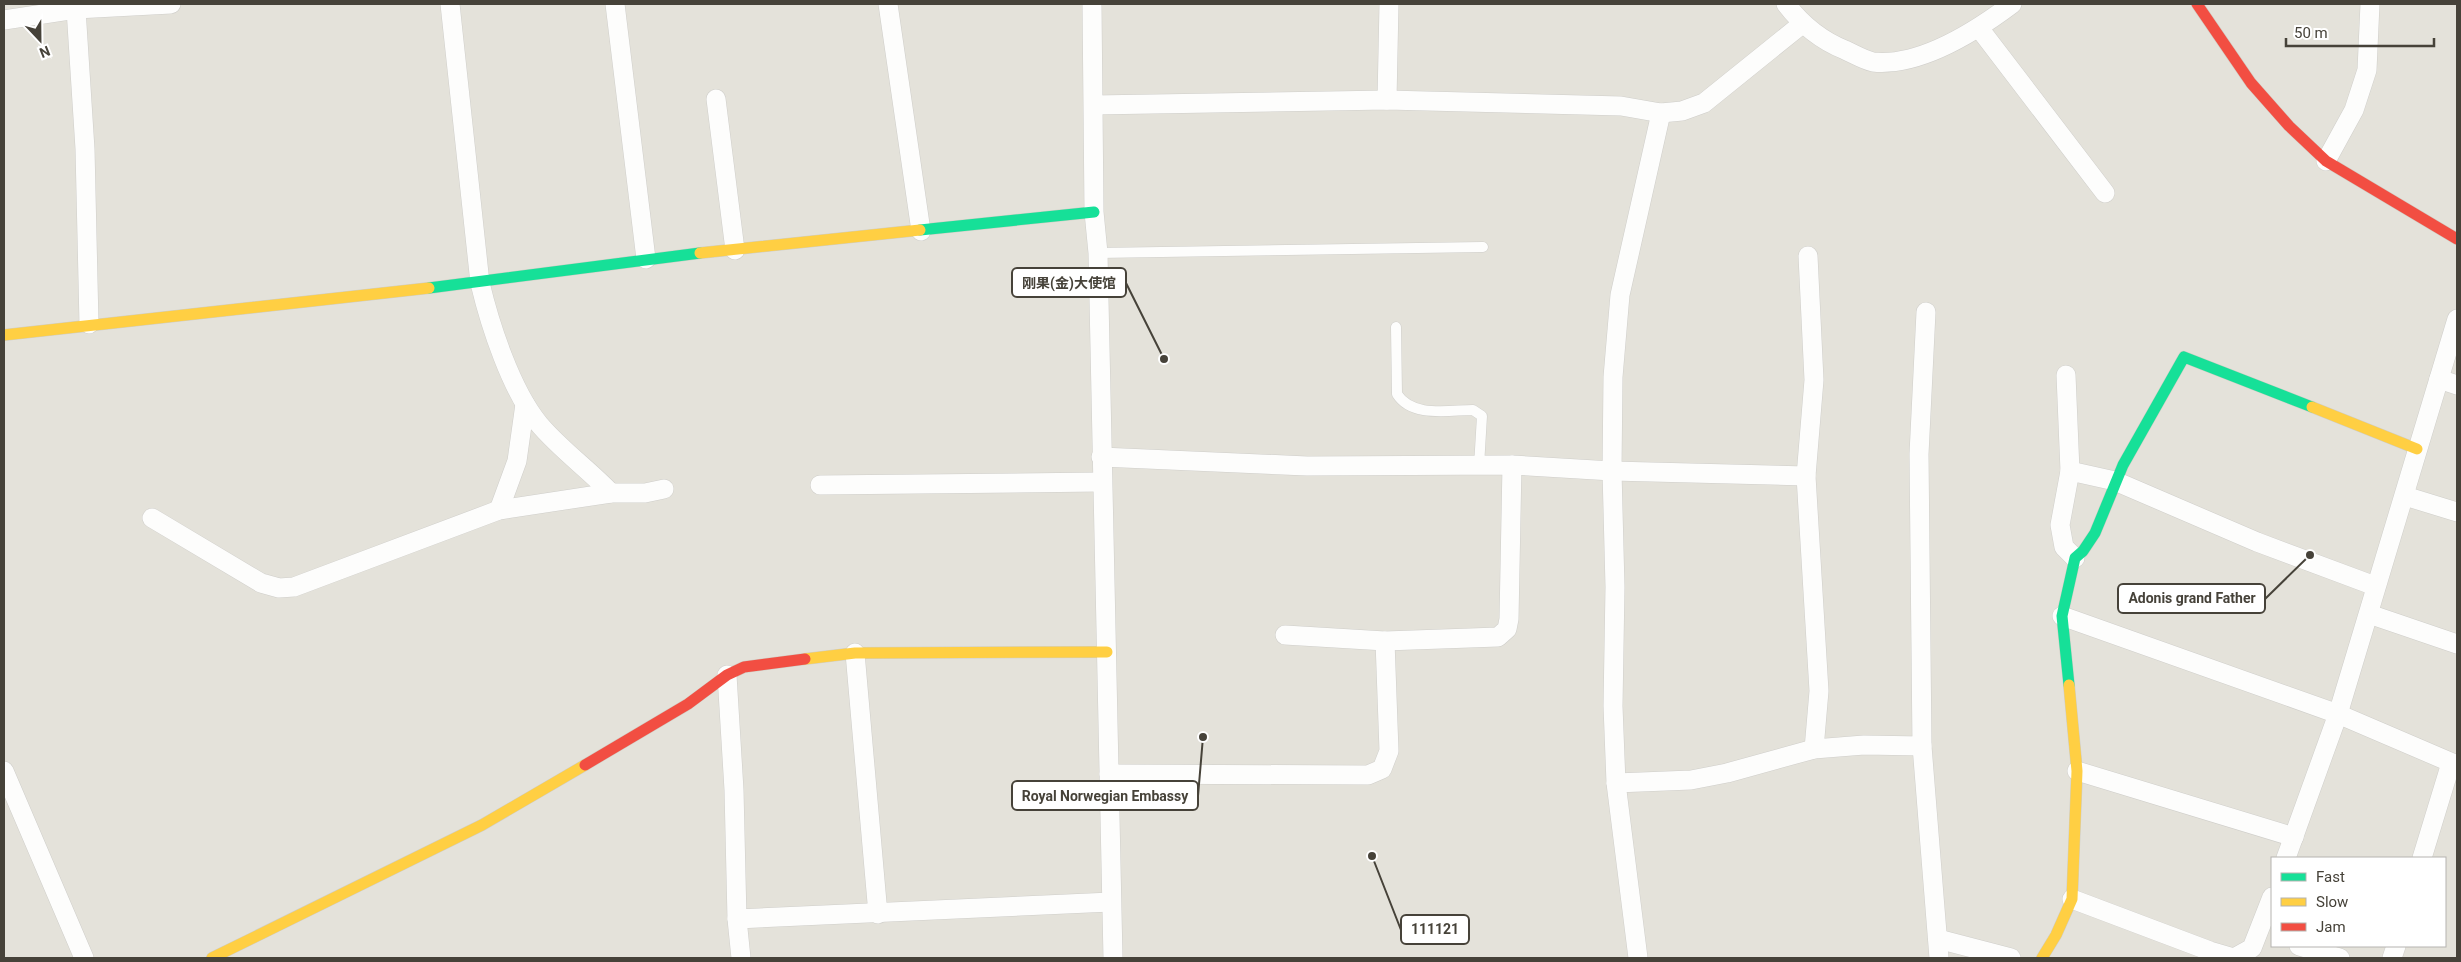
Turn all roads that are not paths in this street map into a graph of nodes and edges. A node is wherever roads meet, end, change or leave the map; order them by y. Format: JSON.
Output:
{"nodes":[{"id":1,"x":171,"y":4,"type":"edge"},
{"id":2,"x":450,"y":4,"type":"edge"},
{"id":3,"x":615,"y":4,"type":"edge"},
{"id":4,"x":888,"y":4,"type":"edge"},
{"id":5,"x":1092,"y":4,"type":"edge"},
{"id":6,"x":1388,"y":4,"type":"edge"},
{"id":7,"x":1786,"y":4,"type":"edge"},
{"id":8,"x":2012,"y":4,"type":"edge"},
{"id":9,"x":2197,"y":4,"type":"edge"},
{"id":10,"x":2370,"y":4,"type":"edge"},
{"id":11,"x":76,"y":9,"type":"junction"},
{"id":12,"x":4,"y":20,"type":"edge"},
{"id":13,"x":1802,"y":24,"type":"junction"},
{"id":14,"x":1979,"y":28,"type":"junction"},
{"id":15,"x":716,"y":99,"type":"dead end"},
{"id":16,"x":1387,"y":100,"type":"junction"},
{"id":17,"x":1094,"y":105,"type":"junction"},
{"id":18,"x":1661,"y":113,"type":"junction"},
{"id":19,"x":2326,"y":161,"type":"junction"},
{"id":20,"x":2105,"y":193,"type":"dead end"},
{"id":21,"x":1094,"y":212,"type":"junction"},
{"id":22,"x":921,"y":231,"type":"junction"},
{"id":23,"x":2456,"y":236,"type":"edge"},
{"id":24,"x":1483,"y":247,"type":"dead end"},
{"id":25,"x":735,"y":250,"type":"junction"},
{"id":26,"x":1098,"y":253,"type":"junction"},
{"id":27,"x":1808,"y":256,"type":"dead end"},
{"id":28,"x":646,"y":258,"type":"junction"},
{"id":29,"x":480,"y":283,"type":"junction"},
{"id":30,"x":1926,"y":312,"type":"dead end"},
{"id":31,"x":2457,"y":319,"type":"edge"},
{"id":32,"x":89,"y":324,"type":"junction"},
{"id":33,"x":1396,"y":327,"type":"dead end"},
{"id":34,"x":4,"y":335,"type":"edge"},
{"id":35,"x":2066,"y":375,"type":"dead end"},
{"id":36,"x":2439,"y":379,"type":"junction"},
{"id":37,"x":2457,"y":385,"type":"edge"},
{"id":38,"x":525,"y":404,"type":"junction"},
{"id":39,"x":2417,"y":449,"type":"junction"},
{"id":40,"x":1100,"y":457,"type":"junction"},
{"id":41,"x":1512,"y":465,"type":"junction"},
{"id":42,"x":1479,"y":466,"type":"junction"},
{"id":43,"x":1612,"y":471,"type":"junction"},
{"id":44,"x":2070,"y":471,"type":"junction"},
{"id":45,"x":1806,"y":476,"type":"junction"},
{"id":46,"x":2115,"y":481,"type":"junction"},
{"id":47,"x":1101,"y":482,"type":"junction"},
{"id":48,"x":820,"y":484,"type":"dead end"},
{"id":49,"x":664,"y":489,"type":"dead end"},
{"id":50,"x":611,"y":492,"type":"junction"},
{"id":51,"x":2405,"y":496,"type":"junction"},
{"id":52,"x":500,"y":510,"type":"junction"},
{"id":53,"x":2457,"y":512,"type":"edge"},
{"id":54,"x":152,"y":518,"type":"dead end"},
{"id":55,"x":2075,"y":558,"type":"junction"},
{"id":56,"x":2375,"y":586,"type":"junction"},
{"id":57,"x":2368,"y":614,"type":"junction"},
{"id":58,"x":2062,"y":616,"type":"junction"},
{"id":59,"x":1286,"y":635,"type":"dead end"},
{"id":60,"x":1385,"y":641,"type":"junction"},
{"id":61,"x":2457,"y":644,"type":"edge"},
{"id":62,"x":1107,"y":652,"type":"junction"},
{"id":63,"x":855,"y":653,"type":"junction"},
{"id":64,"x":727,"y":675,"type":"junction"},
{"id":65,"x":2338,"y":714,"type":"junction"},
{"id":66,"x":1922,"y":746,"type":"junction"},
{"id":67,"x":1814,"y":749,"type":"junction"},
{"id":68,"x":2454,"y":764,"type":"edge"},
{"id":69,"x":4,"y":771,"type":"edge"},
{"id":70,"x":2078,"y":771,"type":"junction"},
{"id":71,"x":1109,"y":774,"type":"junction"},
{"id":72,"x":1616,"y":783,"type":"junction"},
{"id":73,"x":2294,"y":837,"type":"junction"},
{"id":74,"x":2286,"y":857,"type":"edge"},
{"id":75,"x":2422,"y":857,"type":"edge"},
{"id":76,"x":2072,"y":899,"type":"junction"},
{"id":77,"x":1111,"y":902,"type":"junction"},
{"id":78,"x":2271,"y":904,"type":"edge"},
{"id":79,"x":878,"y":914,"type":"junction"},
{"id":80,"x":737,"y":919,"type":"junction"},
{"id":81,"x":2266,"y":936,"type":"edge"},
{"id":82,"x":1938,"y":939,"type":"junction"},
{"id":83,"x":2302,"y":947,"type":"edge"},
{"id":84,"x":84,"y":958,"type":"edge"},
{"id":85,"x":212,"y":958,"type":"edge"},
{"id":86,"x":741,"y":958,"type":"edge"},
{"id":87,"x":1113,"y":958,"type":"edge"},
{"id":88,"x":1638,"y":958,"type":"edge"},
{"id":89,"x":1939,"y":958,"type":"edge"},
{"id":90,"x":2010,"y":958,"type":"edge"},
{"id":91,"x":2042,"y":958,"type":"edge"},
{"id":92,"x":2340,"y":958,"type":"edge"}],
"edges":[{"from":1,"to":11,"type":"street"},
{"from":2,"to":29,"type":"street"},
{"from":3,"to":28,"type":"street"},
{"from":4,"to":22,"type":"street"},
{"from":5,"to":17,"type":"street"},
{"from":6,"to":16,"type":"street"},
{"from":7,"to":13,"type":"street"},
{"from":8,"to":14,"type":"street"},
{"from":9,"to":19,"type":"street"},
{"from":10,"to":19,"type":"street"},
{"from":11,"to":12,"type":"street"},
{"from":11,"to":32,"type":"street"},
{"from":13,"to":14,"type":"street"},
{"from":13,"to":18,"type":"street"},
{"from":14,"to":20,"type":"street"},
{"from":15,"to":25,"type":"street"},
{"from":16,"to":17,"type":"street"},
{"from":16,"to":18,"type":"street"},
{"from":17,"to":21,"type":"street"},
{"from":18,"to":43,"type":"street"},
{"from":19,"to":23,"type":"street"},
{"from":21,"to":22,"type":"street"},
{"from":21,"to":26,"type":"street"},
{"from":22,"to":25,"type":"street"},
{"from":24,"to":26,"type":"lane"},
{"from":25,"to":28,"type":"street"},
{"from":26,"to":40,"type":"street"},
{"from":27,"to":45,"type":"street"},
{"from":28,"to":29,"type":"street"},
{"from":29,"to":32,"type":"street"},
{"from":29,"to":38,"type":"street"},
{"from":30,"to":66,"type":"street"},
{"from":31,"to":36,"type":"street"},
{"from":32,"to":34,"type":"street"},
{"from":33,"to":42,"type":"lane"},
{"from":35,"to":44,"type":"street"},
{"from":36,"to":37,"type":"street"},
{"from":36,"to":39,"type":"street"},
{"from":38,"to":50,"type":"street"},
{"from":38,"to":52,"type":"street"},
{"from":39,"to":46,"type":"street"},
{"from":39,"to":51,"type":"street"},
{"from":40,"to":42,"type":"street"},
{"from":40,"to":47,"type":"street"},
{"from":41,"to":42,"type":"street"},
{"from":41,"to":43,"type":"street"},
{"from":41,"to":60,"type":"street"},
{"from":43,"to":45,"type":"street"},
{"from":43,"to":72,"type":"street"},
{"from":44,"to":46,"type":"street"},
{"from":44,"to":55,"type":"street"},
{"from":45,"to":67,"type":"street"},
{"from":46,"to":55,"type":"street"},
{"from":46,"to":56,"type":"street"},
{"from":47,"to":48,"type":"street"},
{"from":47,"to":62,"type":"street"},
{"from":49,"to":50,"type":"street"},
{"from":50,"to":52,"type":"street"},
{"from":51,"to":53,"type":"street"},
{"from":51,"to":56,"type":"street"},
{"from":52,"to":54,"type":"street"},
{"from":55,"to":58,"type":"street"},
{"from":56,"to":57,"type":"street"},
{"from":57,"to":61,"type":"street"},
{"from":57,"to":65,"type":"street"},
{"from":58,"to":65,"type":"street"},
{"from":58,"to":70,"type":"street"},
{"from":59,"to":60,"type":"street"},
{"from":60,"to":71,"type":"street"},
{"from":62,"to":63,"type":"street"},
{"from":62,"to":71,"type":"street"},
{"from":63,"to":64,"type":"street"},
{"from":63,"to":79,"type":"street"},
{"from":64,"to":80,"type":"street"},
{"from":64,"to":85,"type":"street"},
{"from":65,"to":68,"type":"street"},
{"from":65,"to":73,"type":"street"},
{"from":66,"to":67,"type":"street"},
{"from":66,"to":82,"type":"street"},
{"from":67,"to":72,"type":"street"},
{"from":68,"to":75,"type":"street"},
{"from":69,"to":84,"type":"street"},
{"from":70,"to":73,"type":"street"},
{"from":70,"to":76,"type":"street"},
{"from":71,"to":77,"type":"street"},
{"from":72,"to":88,"type":"street"},
{"from":73,"to":74,"type":"street"},
{"from":76,"to":81,"type":"street"},
{"from":76,"to":91,"type":"street"},
{"from":77,"to":79,"type":"street"},
{"from":77,"to":87,"type":"street"},
{"from":78,"to":81,"type":"street"},
{"from":79,"to":80,"type":"street"},
{"from":80,"to":86,"type":"street"},
{"from":82,"to":89,"type":"street"},
{"from":82,"to":90,"type":"street"},
{"from":83,"to":92,"type":"street"}]}
